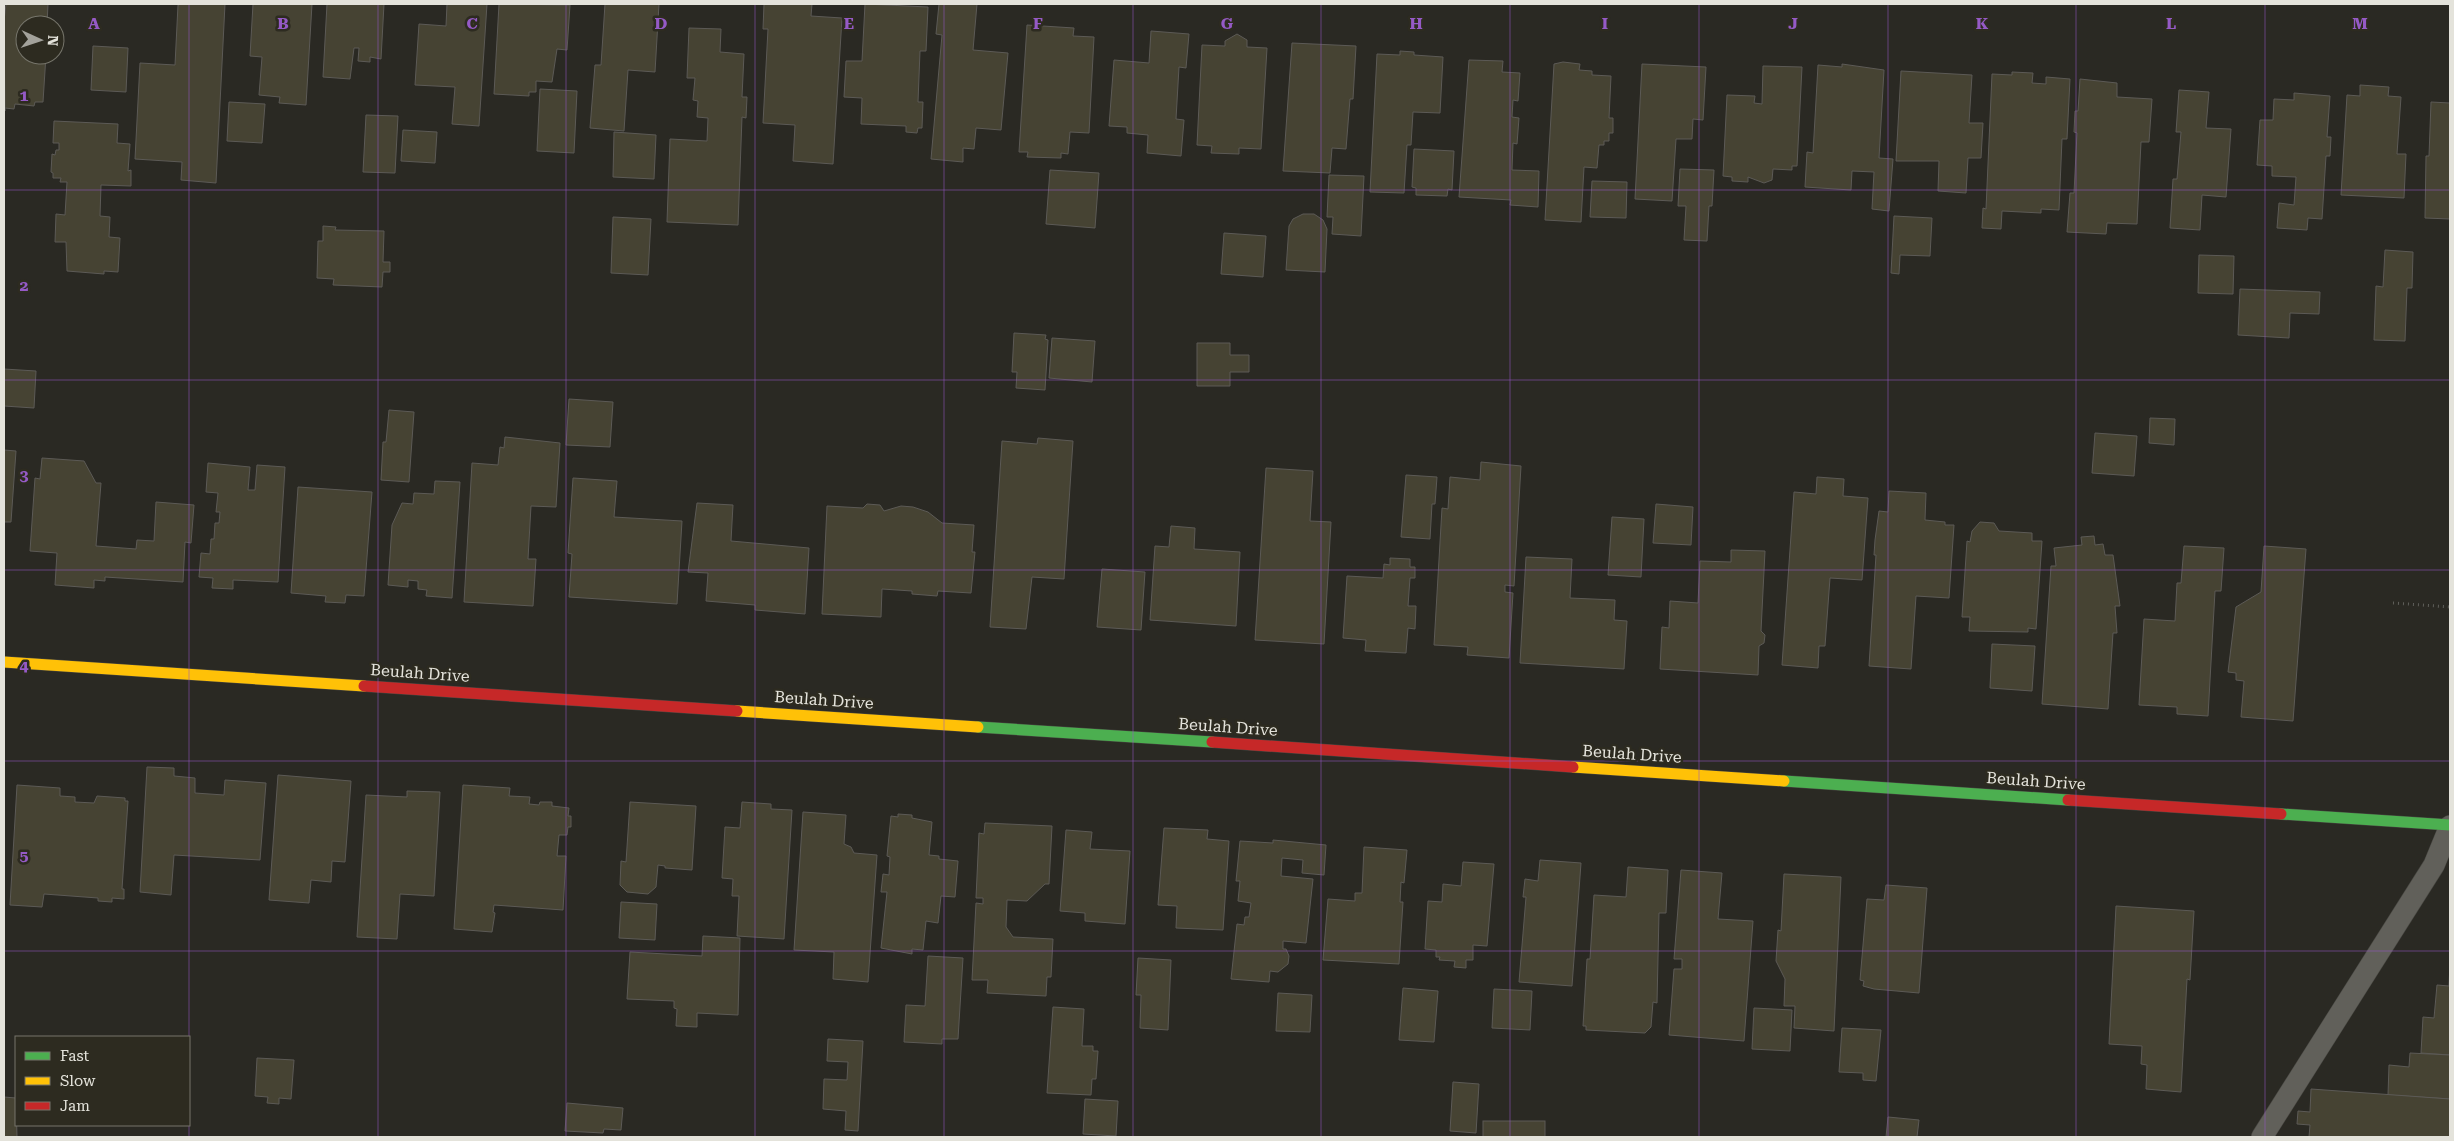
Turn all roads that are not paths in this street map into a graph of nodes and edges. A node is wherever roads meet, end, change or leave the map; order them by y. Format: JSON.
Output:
{"nodes":[{"id":1,"x":4,"y":662,"type":"edge"},
{"id":2,"x":2450,"y":825,"type":"edge"},
{"id":3,"x":2262,"y":1137,"type":"edge"}],
"edges":[{"from":1,"to":2,"type":"street","name":"Beulah Drive"},
{"from":2,"to":3,"type":"lane"}]}
